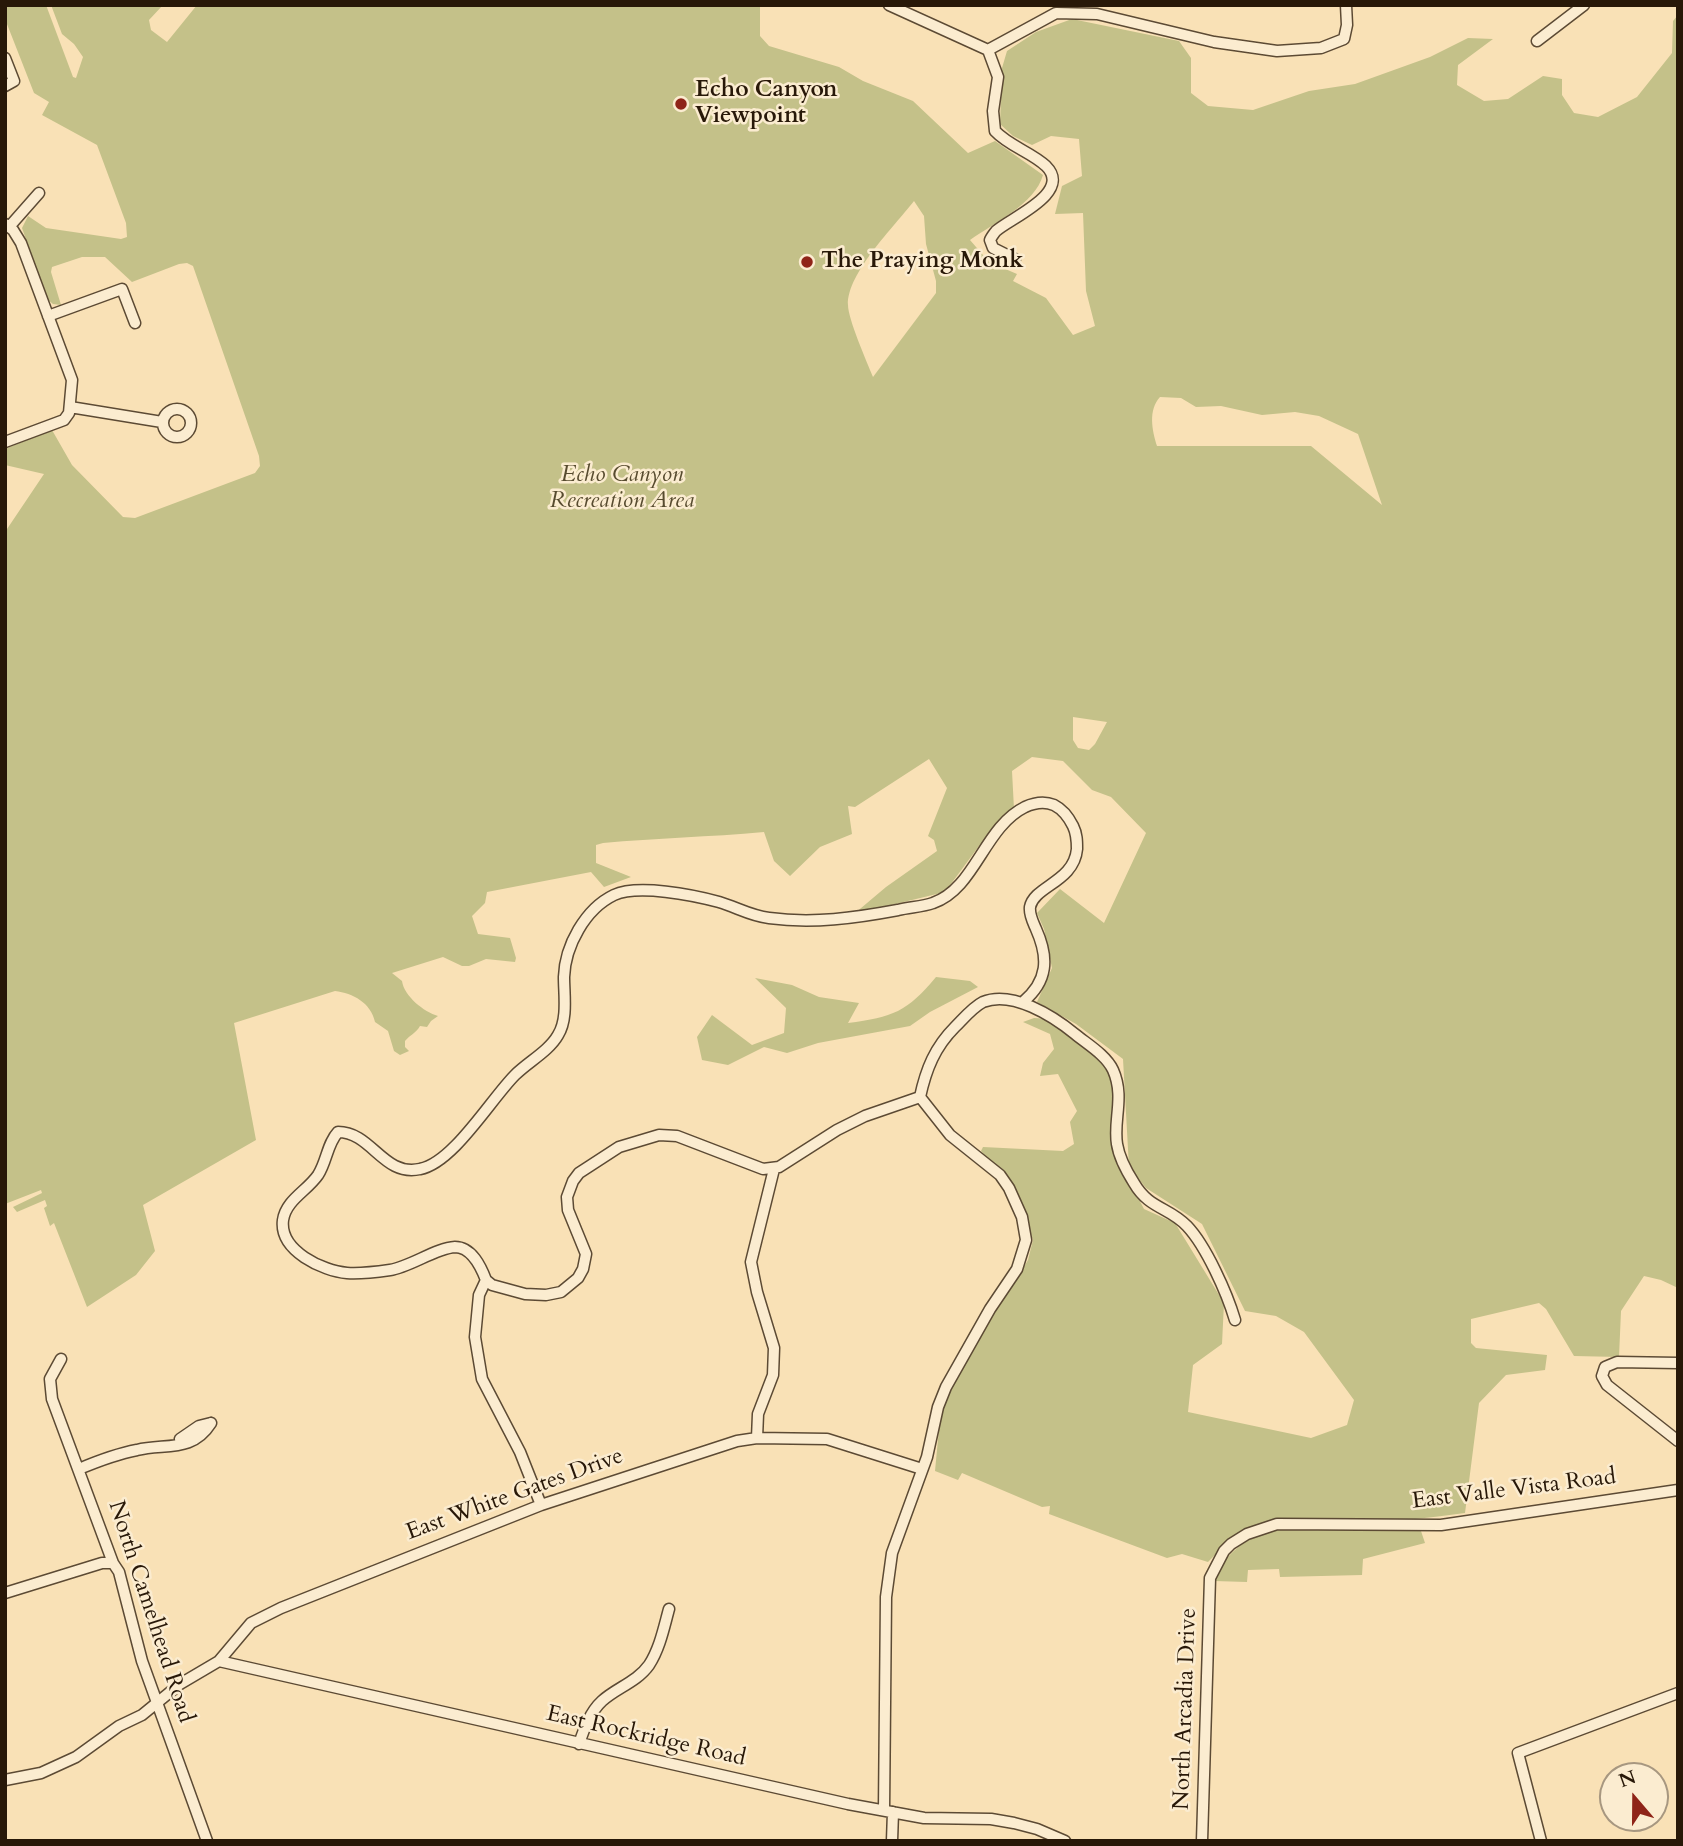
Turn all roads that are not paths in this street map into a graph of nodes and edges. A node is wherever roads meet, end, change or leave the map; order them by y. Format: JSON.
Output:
{"nodes":[{"id":1,"x":889,"y":5,"type":"edge"},
{"id":2,"x":1346,"y":5,"type":"edge"},
{"id":3,"x":1584,"y":5,"type":"edge"},
{"id":4,"x":1537,"y":41,"type":"dead end"},
{"id":5,"x":989,"y":50,"type":"junction"},
{"id":6,"x":6,"y":64,"type":"edge"},
{"id":7,"x":10,"y":83,"type":"edge"},
{"id":8,"x":39,"y":193,"type":"dead end"},
{"id":9,"x":7,"y":225,"type":"edge"},
{"id":10,"x":1015,"y":259,"type":"dead end"},
{"id":11,"x":48,"y":316,"type":"junction"},
{"id":12,"x":135,"y":323,"type":"dead end"},
{"id":13,"x":70,"y":407,"type":"junction"},
{"id":14,"x":162,"y":422,"type":"dead end"},
{"id":15,"x":5,"y":442,"type":"edge"},
{"id":16,"x":1023,"y":1002,"type":"junction"},
{"id":17,"x":920,"y":1097,"type":"junction"},
{"id":18,"x":774,"y":1169,"type":"junction"},
{"id":19,"x":486,"y":1280,"type":"junction"},
{"id":20,"x":1235,"y":1320,"type":"dead end"},
{"id":21,"x":61,"y":1359,"type":"dead end"},
{"id":22,"x":1678,"y":1363,"type":"edge"},
{"id":23,"x":757,"y":1438,"type":"junction"},
{"id":24,"x":1678,"y":1441,"type":"edge"},
{"id":25,"x":111,"y":1455,"type":"junction"},
{"id":26,"x":79,"y":1468,"type":"junction"},
{"id":27,"x":922,"y":1469,"type":"junction"},
{"id":28,"x":1678,"y":1490,"type":"edge"},
{"id":29,"x":541,"y":1505,"type":"junction"},
{"id":30,"x":113,"y":1563,"type":"junction"},
{"id":31,"x":1210,"y":1578,"type":"joint"},
{"id":32,"x":5,"y":1593,"type":"edge"},
{"id":33,"x":670,"y":1609,"type":"dead end"},
{"id":34,"x":219,"y":1661,"type":"junction"},
{"id":35,"x":1678,"y":1693,"type":"edge"},
{"id":36,"x":156,"y":1702,"type":"junction"},
{"id":37,"x":579,"y":1744,"type":"junction"},
{"id":38,"x":5,"y":1780,"type":"edge"},
{"id":39,"x":888,"y":1811,"type":"junction"},
{"id":40,"x":207,"y":1841,"type":"edge"},
{"id":41,"x":892,"y":1841,"type":"edge"},
{"id":42,"x":1065,"y":1841,"type":"edge"},
{"id":43,"x":1202,"y":1841,"type":"edge"},
{"id":44,"x":1541,"y":1841,"type":"edge"}],
"edges":[{"from":1,"to":5,"type":"street"},
{"from":2,"to":5,"type":"street"},
{"from":3,"to":4,"type":"street"},
{"from":5,"to":10,"type":"street"},
{"from":6,"to":7,"type":"street"},
{"from":8,"to":9,"type":"street"},
{"from":9,"to":11,"type":"street"},
{"from":11,"to":12,"type":"street"},
{"from":11,"to":13,"type":"street"},
{"from":13,"to":14,"type":"street"},
{"from":13,"to":15,"type":"street"},
{"from":16,"to":17,"type":"street"},
{"from":16,"to":19,"type":"street"},
{"from":16,"to":20,"type":"street"},
{"from":17,"to":18,"type":"street"},
{"from":17,"to":27,"type":"street"},
{"from":18,"to":19,"type":"street"},
{"from":18,"to":23,"type":"street"},
{"from":19,"to":29,"type":"street"},
{"from":21,"to":26,"type":"street","name":"North Camelhead Road"},
{"from":22,"to":24,"type":"street"},
{"from":23,"to":27,"type":"street","name":"East White Gates Drive"},
{"from":23,"to":29,"type":"street","name":"East White Gates Drive"},
{"from":25,"to":25,"type":"street"},
{"from":25,"to":26,"type":"street"},
{"from":26,"to":30,"type":"street","name":"North Camelhead Road"},
{"from":27,"to":39,"type":"street"},
{"from":28,"to":31,"type":"street","name":"East Valle Vista Road"},
{"from":29,"to":34,"type":"street","name":"East White Gates Drive"},
{"from":30,"to":32,"type":"street"},
{"from":30,"to":36,"type":"street","name":"North Camelhead Road"},
{"from":31,"to":43,"type":"street","name":"North Arcadia Drive"},
{"from":33,"to":37,"type":"street"},
{"from":34,"to":36,"type":"street","name":"East White Gates Drive"},
{"from":34,"to":37,"type":"street","name":"East Rockridge Road"},
{"from":35,"to":44,"type":"street"},
{"from":36,"to":38,"type":"street","name":"East White Gates Drive"},
{"from":36,"to":40,"type":"street","name":"North Camelhead Road"},
{"from":37,"to":39,"type":"street","name":"East Rockridge Road"},
{"from":39,"to":41,"type":"street"},
{"from":39,"to":42,"type":"street","name":"East Rockridge Road"}]}
